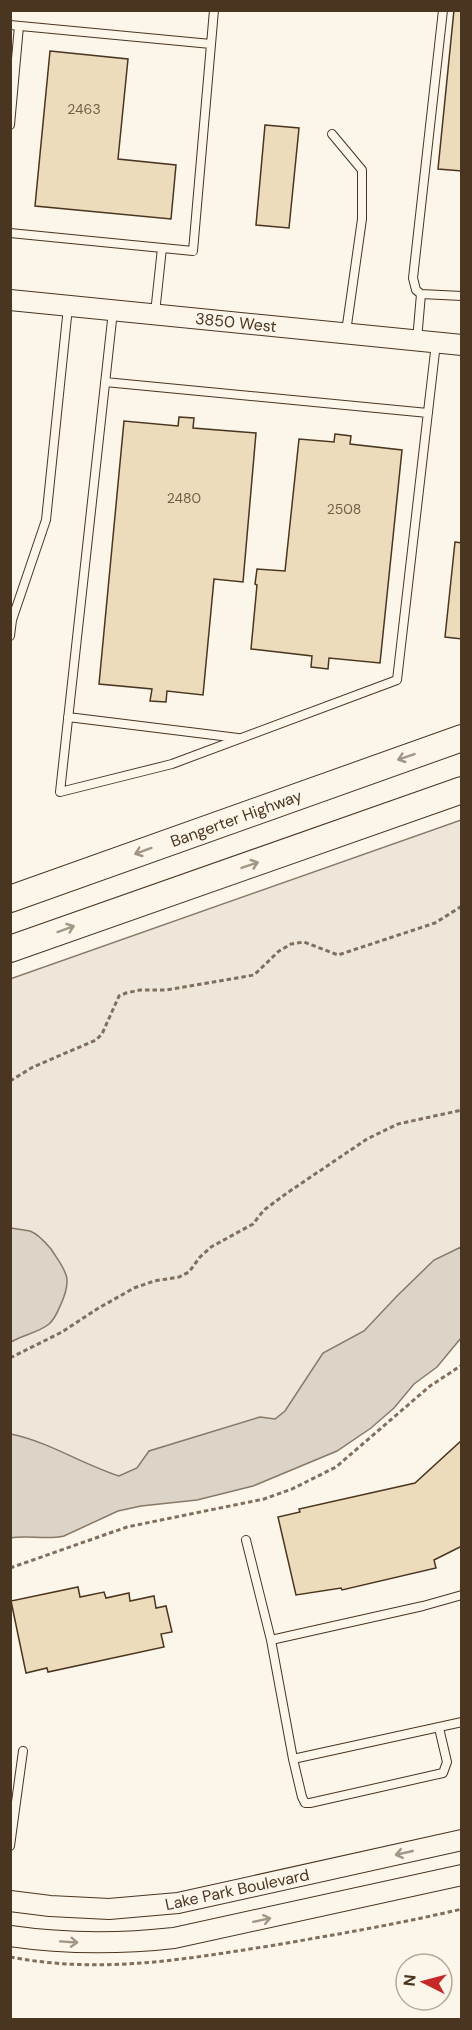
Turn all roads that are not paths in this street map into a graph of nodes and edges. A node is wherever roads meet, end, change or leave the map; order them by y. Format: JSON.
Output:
{"nodes":[{"id":1,"x":214,"y":10,"type":"edge"},
{"id":2,"x":443,"y":10,"type":"edge"},
{"id":3,"x":15,"y":26,"type":"edge"},
{"id":4,"x":211,"y":44,"type":"junction"},
{"id":5,"x":10,"y":125,"type":"edge"},
{"id":6,"x":332,"y":134,"type":"dead end"},
{"id":7,"x":10,"y":233,"type":"edge"},
{"id":8,"x":162,"y":248,"type":"junction"},
{"id":9,"x":421,"y":294,"type":"junction"},
{"id":10,"x":462,"y":296,"type":"edge"},
{"id":11,"x":10,"y":300,"type":"edge"},
{"id":12,"x":68,"y":305,"type":"junction"},
{"id":13,"x":114,"y":310,"type":"junction"},
{"id":14,"x":155,"y":314,"type":"junction"},
{"id":15,"x":346,"y":333,"type":"junction"},
{"id":16,"x":426,"y":341,"type":"junction"},
{"id":17,"x":462,"y":345,"type":"edge"},
{"id":18,"x":105,"y":382,"type":"junction"},
{"id":19,"x":428,"y":413,"type":"junction"},
{"id":20,"x":10,"y":636,"type":"edge"},
{"id":21,"x":68,"y":717,"type":"junction"},
{"id":22,"x":239,"y":738,"type":"junction"},
{"id":23,"x":462,"y":738,"type":"edge"},
{"id":24,"x":462,"y":790,"type":"edge"},
{"id":25,"x":10,"y":898,"type":"edge"},
{"id":26,"x":10,"y":949,"type":"edge"},
{"id":27,"x":246,"y":1540,"type":"dead end"},
{"id":28,"x":462,"y":1594,"type":"edge"},
{"id":29,"x":271,"y":1640,"type":"junction"},
{"id":30,"x":462,"y":1722,"type":"edge"},
{"id":31,"x":439,"y":1728,"type":"junction"},
{"id":32,"x":23,"y":1751,"type":"dead end"},
{"id":33,"x":293,"y":1759,"type":"junction"},
{"id":34,"x":13,"y":1799,"type":"edge"},
{"id":35,"x":462,"y":1840,"type":"edge"},
{"id":36,"x":10,"y":1846,"type":"edge"},
{"id":37,"x":462,"y":1875,"type":"edge"},
{"id":38,"x":10,"y":1901,"type":"edge"},
{"id":39,"x":10,"y":1936,"type":"edge"}],
"edges":[{"from":1,"to":4,"type":"lane"},
{"from":2,"to":9,"type":"lane"},
{"from":3,"to":4,"type":"lane"},
{"from":3,"to":5,"type":"lane"},
{"from":4,"to":8,"type":"lane"},
{"from":6,"to":15,"type":"lane"},
{"from":7,"to":8,"type":"lane"},
{"from":8,"to":14,"type":"lane"},
{"from":9,"to":10,"type":"lane"},
{"from":9,"to":16,"type":"lane"},
{"from":11,"to":12,"type":"street","name":"3850 West"},
{"from":12,"to":13,"type":"street","name":"3850 West"},
{"from":12,"to":20,"type":"lane"},
{"from":13,"to":14,"type":"street","name":"3850 West"},
{"from":13,"to":18,"type":"lane"},
{"from":14,"to":15,"type":"street","name":"3850 West"},
{"from":15,"to":16,"type":"street","name":"3850 West"},
{"from":16,"to":17,"type":"street","name":"3850 West"},
{"from":16,"to":19,"type":"lane"},
{"from":18,"to":19,"type":"lane"},
{"from":18,"to":21,"type":"lane"},
{"from":19,"to":22,"type":"lane"},
{"from":21,"to":22,"type":"lane"},
{"from":21,"to":22,"type":"lane"},
{"from":23,"to":25,"type":"highway","name":"Bangerter Highway","one_way":true},
{"from":26,"to":24,"type":"highway","one_way":true},
{"from":27,"to":29,"type":"lane"},
{"from":28,"to":29,"type":"lane"},
{"from":29,"to":33,"type":"lane"},
{"from":30,"to":31,"type":"lane"},
{"from":31,"to":33,"type":"lane"},
{"from":31,"to":33,"type":"lane"},
{"from":32,"to":34,"type":"lane"},
{"from":34,"to":36,"type":"lane"},
{"from":35,"to":38,"type":"street","name":"Lake Park Boulevard","one_way":true},
{"from":39,"to":37,"type":"street","name":"Lake Park Boulevard","one_way":true}]}
